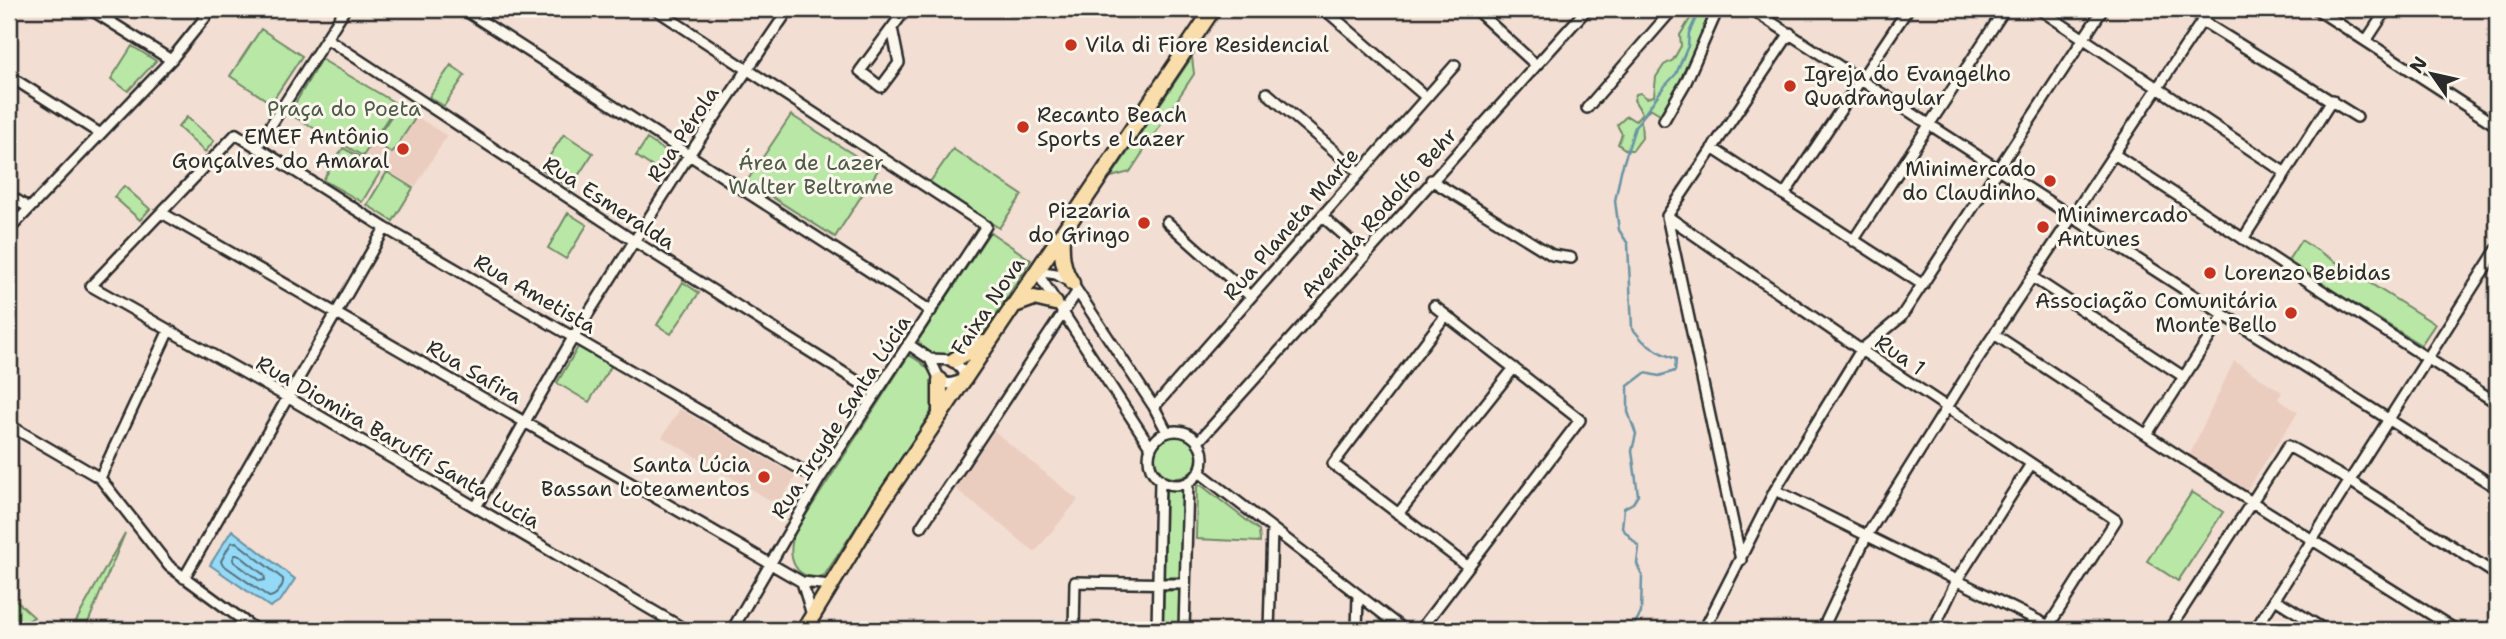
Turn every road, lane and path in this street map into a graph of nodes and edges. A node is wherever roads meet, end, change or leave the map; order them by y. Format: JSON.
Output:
{"nodes":[{"id":1,"x":90,"y":9,"type":"edge"},
{"id":2,"x":212,"y":9,"type":"edge"},
{"id":3,"x":345,"y":9,"type":"edge"},
{"id":4,"x":463,"y":9,"type":"edge"},
{"id":5,"x":655,"y":9,"type":"edge"},
{"id":6,"x":789,"y":9,"type":"edge"},
{"id":7,"x":906,"y":9,"type":"edge"},
{"id":8,"x":1213,"y":9,"type":"edge"},
{"id":9,"x":1475,"y":9,"type":"edge"},
{"id":10,"x":1587,"y":9,"type":"edge"},
{"id":11,"x":1673,"y":9,"type":"edge"},
{"id":12,"x":1718,"y":9,"type":"edge"},
{"id":13,"x":1751,"y":9,"type":"edge"},
{"id":14,"x":1908,"y":9,"type":"edge"},
{"id":15,"x":2005,"y":9,"type":"edge"},
{"id":16,"x":2039,"y":9,"type":"edge"},
{"id":17,"x":2103,"y":9,"type":"edge"},
{"id":18,"x":2210,"y":9,"type":"edge"},
{"id":19,"x":2316,"y":9,"type":"edge"},
{"id":20,"x":2387,"y":9,"type":"edge"},
{"id":21,"x":1330,"y":14,"type":"dead end"},
{"id":22,"x":2202,"y":21,"type":"junction"},
{"id":23,"x":892,"y":28,"type":"junction"},
{"id":24,"x":1790,"y":33,"type":"junction"},
{"id":25,"x":326,"y":38,"type":"junction"},
{"id":26,"x":2084,"y":39,"type":"junction"},
{"id":27,"x":2366,"y":41,"type":"junction"},
{"id":28,"x":171,"y":60,"type":"junction"},
{"id":29,"x":1455,"y":65,"type":"dead end"},
{"id":30,"x":1536,"y":65,"type":"junction"},
{"id":31,"x":748,"y":69,"type":"junction"},
{"id":32,"x":9,"y":76,"type":"edge"},
{"id":33,"x":1862,"y":79,"type":"junction"},
{"id":34,"x":2157,"y":88,"type":"junction"},
{"id":35,"x":1267,"y":93,"type":"dead end"},
{"id":36,"x":1426,"y":97,"type":"junction"},
{"id":37,"x":2332,"y":100,"type":"junction"},
{"id":38,"x":1587,"y":108,"type":"dead end"},
{"id":39,"x":2357,"y":117,"type":"dead end"},
{"id":40,"x":1664,"y":120,"type":"dead end"},
{"id":41,"x":1930,"y":124,"type":"junction"},
{"id":42,"x":2497,"y":126,"type":"edge"},
{"id":43,"x":99,"y":133,"type":"junction"},
{"id":44,"x":257,"y":147,"type":"junction"},
{"id":45,"x":1712,"y":148,"type":"junction"},
{"id":46,"x":2114,"y":154,"type":"junction"},
{"id":47,"x":689,"y":155,"type":"junction"},
{"id":48,"x":2000,"y":169,"type":"junction"},
{"id":49,"x":2284,"y":172,"type":"junction"},
{"id":50,"x":1360,"y":173,"type":"junction"},
{"id":51,"x":1431,"y":180,"type":"junction"},
{"id":52,"x":9,"y":195,"type":"edge"},
{"id":53,"x":1784,"y":195,"type":"junction"},
{"id":54,"x":29,"y":208,"type":"junction"},
{"id":55,"x":162,"y":213,"type":"junction"},
{"id":56,"x":1322,"y":216,"type":"junction"},
{"id":57,"x":1667,"y":216,"type":"junction"},
{"id":58,"x":2072,"y":216,"type":"junction"},
{"id":59,"x":1167,"y":222,"type":"dead end"},
{"id":60,"x":385,"y":228,"type":"junction"},
{"id":61,"x":9,"y":230,"type":"edge"},
{"id":62,"x":1062,"y":234,"type":"junction"},
{"id":63,"x":2243,"y":239,"type":"junction"},
{"id":64,"x":634,"y":241,"type":"junction"},
{"id":65,"x":1853,"y":241,"type":"junction"},
{"id":66,"x":2497,"y":250,"type":"edge"},
{"id":67,"x":1364,"y":254,"type":"junction"},
{"id":68,"x":1571,"y":258,"type":"dead end"},
{"id":69,"x":1036,"y":271,"type":"junction"},
{"id":70,"x":2032,"y":277,"type":"junction"},
{"id":71,"x":1923,"y":285,"type":"junction"},
{"id":72,"x":1074,"y":288,"type":"junction"},
{"id":73,"x":1251,"y":297,"type":"junction"},
{"id":74,"x":1012,"y":306,"type":"junction"},
{"id":75,"x":1434,"y":306,"type":"dead end"},
{"id":76,"x":1058,"y":308,"type":"junction"},
{"id":77,"x":931,"y":311,"type":"junction"},
{"id":78,"x":336,"y":313,"type":"junction"},
{"id":79,"x":1446,"y":315,"type":"junction"},
{"id":80,"x":2224,"y":316,"type":"junction"},
{"id":81,"x":169,"y":330,"type":"junction"},
{"id":82,"x":1994,"y":334,"type":"junction"},
{"id":83,"x":574,"y":336,"type":"junction"},
{"id":84,"x":992,"y":336,"type":"junction"},
{"id":85,"x":908,"y":344,"type":"junction"},
{"id":86,"x":1861,"y":350,"type":"junction"},
{"id":87,"x":930,"y":359,"type":"junction"},
{"id":88,"x":2428,"y":359,"type":"junction"},
{"id":89,"x":954,"y":360,"type":"junction"},
{"id":90,"x":1514,"y":368,"type":"junction"},
{"id":91,"x":2184,"y":377,"type":"junction"},
{"id":92,"x":940,"y":380,"type":"junction"},
{"id":93,"x":963,"y":380,"type":"junction"},
{"id":94,"x":876,"y":393,"type":"junction"},
{"id":95,"x":287,"y":397,"type":"junction"},
{"id":96,"x":2497,"y":403,"type":"edge"},
{"id":97,"x":1154,"y":407,"type":"junction"},
{"id":98,"x":1947,"y":407,"type":"junction"},
{"id":99,"x":940,"y":414,"type":"junction"},
{"id":100,"x":2390,"y":419,"type":"junction"},
{"id":101,"x":526,"y":422,"type":"junction"},
{"id":102,"x":9,"y":425,"type":"edge"},
{"id":103,"x":1167,"y":432,"type":"junction"},
{"id":104,"x":2147,"y":434,"type":"junction"},
{"id":105,"x":1198,"y":442,"type":"junction"},
{"id":106,"x":1151,"y":448,"type":"junction"},
{"id":107,"x":2031,"y":464,"type":"junction"},
{"id":108,"x":1199,"y":472,"type":"junction"},
{"id":109,"x":100,"y":478,"type":"junction"},
{"id":110,"x":1160,"y":479,"type":"junction"},
{"id":111,"x":820,"y":480,"type":"junction"},
{"id":112,"x":2350,"y":481,"type":"junction"},
{"id":113,"x":1188,"y":482,"type":"junction"},
{"id":114,"x":2497,"y":488,"type":"edge"},
{"id":115,"x":1776,"y":490,"type":"junction"},
{"id":116,"x":2251,"y":502,"type":"junction"},
{"id":117,"x":476,"y":507,"type":"junction"},
{"id":118,"x":1398,"y":514,"type":"junction"},
{"id":119,"x":921,"y":527,"type":"dead end"},
{"id":120,"x":1272,"y":529,"type":"junction"},
{"id":121,"x":1867,"y":535,"type":"junction"},
{"id":122,"x":2311,"y":541,"type":"junction"},
{"id":123,"x":1741,"y":560,"type":"junction"},
{"id":124,"x":770,"y":562,"type":"junction"},
{"id":125,"x":1467,"y":566,"type":"junction"},
{"id":126,"x":2497,"y":575,"type":"edge"},
{"id":127,"x":184,"y":578,"type":"junction"},
{"id":128,"x":1957,"y":580,"type":"junction"},
{"id":129,"x":802,"y":582,"type":"junction"},
{"id":130,"x":1158,"y":584,"type":"junction"},
{"id":131,"x":1185,"y":584,"type":"junction"},
{"id":132,"x":830,"y":585,"type":"junction"},
{"id":133,"x":1358,"y":595,"type":"junction"},
{"id":134,"x":2275,"y":598,"type":"junction"},
{"id":135,"x":812,"y":615,"type":"junction"},
{"id":136,"x":2051,"y":628,"type":"edge"},
{"id":137,"x":256,"y":630,"type":"edge"},
{"id":138,"x":686,"y":630,"type":"edge"},
{"id":139,"x":732,"y":630,"type":"edge"},
{"id":140,"x":804,"y":630,"type":"edge"},
{"id":141,"x":1074,"y":630,"type":"edge"},
{"id":142,"x":1157,"y":630,"type":"edge"},
{"id":143,"x":1184,"y":630,"type":"edge"},
{"id":144,"x":1269,"y":630,"type":"edge"},
{"id":145,"x":1357,"y":630,"type":"edge"},
{"id":146,"x":1404,"y":630,"type":"edge"},
{"id":147,"x":1420,"y":630,"type":"edge"},
{"id":148,"x":1704,"y":630,"type":"edge"},
{"id":149,"x":1822,"y":630,"type":"edge"},
{"id":150,"x":1933,"y":630,"type":"edge"},
{"id":151,"x":2169,"y":630,"type":"edge"},
{"id":152,"x":2255,"y":630,"type":"edge"},
{"id":153,"x":2325,"y":630,"type":"edge"},
{"id":154,"x":2456,"y":630,"type":"edge"}],
"edges":[{"from":1,"to":28,"type":"street"},
{"from":2,"to":28,"type":"street"},
{"from":3,"to":25,"type":"street"},
{"from":4,"to":47,"type":"street"},
{"from":5,"to":31,"type":"street"},
{"from":6,"to":31,"type":"street","name":"Rua Pérola"},
{"from":7,"to":23,"type":"street"},
{"from":8,"to":62,"type":"highway","name":"Faixa Nova"},
{"from":9,"to":30,"type":"street"},
{"from":10,"to":30,"type":"street","name":"Avenida Rodolfo Behr"},
{"from":11,"to":38,"type":"street"},
{"from":12,"to":40,"type":"street"},
{"from":13,"to":24,"type":"street"},
{"from":14,"to":33,"type":"street"},
{"from":15,"to":41,"type":"street"},
{"from":16,"to":26,"type":"street"},
{"from":17,"to":26,"type":"street"},
{"from":18,"to":22,"type":"street"},
{"from":19,"to":27,"type":"street"},
{"from":20,"to":27,"type":"street"},
{"from":21,"to":36,"type":"street"},
{"from":22,"to":34,"type":"street"},
{"from":22,"to":37,"type":"street"},
{"from":23,"to":23,"type":"street"},
{"from":24,"to":33,"type":"street"},
{"from":24,"to":45,"type":"street"},
{"from":25,"to":44,"type":"street"},
{"from":25,"to":64,"type":"street","name":"Rua Esmeralda"},
{"from":26,"to":34,"type":"street"},
{"from":26,"to":48,"type":"street"},
{"from":27,"to":42,"type":"street"},
{"from":28,"to":43,"type":"street"},
{"from":29,"to":36,"type":"street","name":"Rua Planeta Marte"},
{"from":30,"to":51,"type":"street","name":"Avenida Rodolfo Behr"},
{"from":31,"to":47,"type":"street","name":"Rua Pérola"},
{"from":31,"to":77,"type":"street","name":"Rua Ircyde Santa Lúcia"},
{"from":32,"to":43,"type":"street"},
{"from":33,"to":41,"type":"street"},
{"from":33,"to":53,"type":"street"},
{"from":34,"to":46,"type":"street"},
{"from":34,"to":49,"type":"street"},
{"from":35,"to":50,"type":"street"},
{"from":36,"to":50,"type":"street","name":"Rua Planeta Marte"},
{"from":37,"to":39,"type":"street"},
{"from":37,"to":49,"type":"street"},
{"from":41,"to":48,"type":"street"},
{"from":41,"to":65,"type":"street"},
{"from":43,"to":54,"type":"street"},
{"from":44,"to":55,"type":"street","name":"Rua Ametista"},
{"from":44,"to":60,"type":"street","name":"Rua Ametista"},
{"from":45,"to":53,"type":"street"},
{"from":45,"to":57,"type":"street"},
{"from":46,"to":58,"type":"street"},
{"from":46,"to":63,"type":"street"},
{"from":47,"to":64,"type":"street","name":"Rua Pérola"},
{"from":47,"to":77,"type":"street"},
{"from":48,"to":58,"type":"street"},
{"from":48,"to":71,"type":"street"},
{"from":49,"to":63,"type":"street"},
{"from":50,"to":56,"type":"street","name":"Rua Planeta Marte"},
{"from":51,"to":67,"type":"street","name":"Avenida Rodolfo Behr"},
{"from":51,"to":68,"type":"street"},
{"from":52,"to":54,"type":"street"},
{"from":53,"to":65,"type":"street"},
{"from":54,"to":61,"type":"street"},
{"from":55,"to":78,"type":"street","name":"Rua Safira"},
{"from":55,"to":81,"type":"street","name":"Rua Diomira Baruffi Santa Lucia"},
{"from":56,"to":67,"type":"street"},
{"from":56,"to":73,"type":"street","name":"Rua Planeta Marte"},
{"from":57,"to":86,"type":"street","name":"Rua 1"},
{"from":57,"to":123,"type":"street"},
{"from":58,"to":70,"type":"street"},
{"from":58,"to":80,"type":"street"},
{"from":59,"to":73,"type":"street"},
{"from":60,"to":78,"type":"street"},
{"from":60,"to":83,"type":"street","name":"Rua Ametista"},
{"from":62,"to":69,"type":"highway","name":"Faixa Nova"},
{"from":62,"to":72,"type":"highway"},
{"from":63,"to":88,"type":"street"},
{"from":64,"to":83,"type":"street","name":"Rua Pérola"},
{"from":64,"to":94,"type":"street","name":"Rua Esmeralda"},
{"from":65,"to":71,"type":"street"},
{"from":66,"to":88,"type":"street"},
{"from":67,"to":105,"type":"street","name":"Avenida Rodolfo Behr"},
{"from":69,"to":72,"type":"street"},
{"from":69,"to":74,"type":"highway","name":"Faixa Nova"},
{"from":69,"to":76,"type":"street"},
{"from":70,"to":82,"type":"street"},
{"from":70,"to":91,"type":"street"},
{"from":71,"to":86,"type":"street"},
{"from":72,"to":76,"type":"street"},
{"from":72,"to":97,"type":"street"},
{"from":73,"to":97,"type":"street","name":"Rua Planeta Marte"},
{"from":74,"to":76,"type":"highway"},
{"from":74,"to":84,"type":"highway","name":"Faixa Nova"},
{"from":75,"to":79,"type":"street"},
{"from":76,"to":106,"type":"street"},
{"from":76,"to":119,"type":"street"},
{"from":77,"to":85,"type":"street","name":"Rua Ircyde Santa Lúcia"},
{"from":78,"to":95,"type":"street"},
{"from":78,"to":101,"type":"street","name":"Rua Safira"},
{"from":79,"to":90,"type":"street"},
{"from":79,"to":118,"type":"street"},
{"from":80,"to":91,"type":"street"},
{"from":80,"to":100,"type":"street"},
{"from":81,"to":95,"type":"street","name":"Rua Diomira Baruffi Santa Lucia"},
{"from":81,"to":109,"type":"street"},
{"from":82,"to":98,"type":"street"},
{"from":82,"to":104,"type":"street"},
{"from":83,"to":101,"type":"street","name":"Rua Pérola"},
{"from":83,"to":111,"type":"street","name":"Rua Ametista"},
{"from":84,"to":89,"type":"highway"},
{"from":84,"to":93,"type":"highway","name":"Faixa Nova"},
{"from":85,"to":87,"type":"street"},
{"from":85,"to":94,"type":"street","name":"Rua Ircyde Santa Lúcia"},
{"from":86,"to":98,"type":"street","name":"Rua 1"},
{"from":86,"to":115,"type":"street"},
{"from":87,"to":89,"type":"street"},
{"from":87,"to":92,"type":"street"},
{"from":88,"to":96,"type":"street"},
{"from":88,"to":100,"type":"street"},
{"from":89,"to":93,"type":"street"},
{"from":90,"to":118,"type":"street"},
{"from":90,"to":125,"type":"street"},
{"from":91,"to":104,"type":"street"},
{"from":92,"to":93,"type":"street"},
{"from":92,"to":99,"type":"highway"},
{"from":93,"to":99,"type":"highway","name":"Faixa Nova"},
{"from":94,"to":111,"type":"street","name":"Rua Ircyde Santa Lúcia"},
{"from":95,"to":117,"type":"street","name":"Rua Diomira Baruffi Santa Lucia"},
{"from":95,"to":127,"type":"street"},
{"from":97,"to":103,"type":"street"},
{"from":98,"to":107,"type":"street","name":"Rua 1"},
{"from":98,"to":121,"type":"street"},
{"from":99,"to":132,"type":"highway","name":"Faixa Nova"},
{"from":100,"to":112,"type":"street"},
{"from":100,"to":114,"type":"street"},
{"from":101,"to":117,"type":"street","name":"Rua Pérola"},
{"from":101,"to":124,"type":"street","name":"Rua Safira"},
{"from":102,"to":109,"type":"street"},
{"from":103,"to":105,"type":"street"},
{"from":103,"to":106,"type":"street"},
{"from":104,"to":116,"type":"street"},
{"from":105,"to":108,"type":"street"},
{"from":106,"to":110,"type":"street"},
{"from":107,"to":128,"type":"street"},
{"from":107,"to":136,"type":"street","name":"Rua 1"},
{"from":108,"to":113,"type":"street"},
{"from":108,"to":120,"type":"street"},
{"from":109,"to":127,"type":"street"},
{"from":110,"to":113,"type":"street"},
{"from":110,"to":130,"type":"street"},
{"from":111,"to":124,"type":"street","name":"Rua Ircyde Santa Lúcia"},
{"from":112,"to":116,"type":"street"},
{"from":112,"to":122,"type":"street"},
{"from":112,"to":126,"type":"street"},
{"from":113,"to":131,"type":"street"},
{"from":115,"to":121,"type":"street"},
{"from":115,"to":123,"type":"street"},
{"from":116,"to":122,"type":"street"},
{"from":116,"to":151,"type":"street"},
{"from":117,"to":138,"type":"street","name":"Rua Diomira Baruffi Santa Lucia"},
{"from":118,"to":125,"type":"street"},
{"from":120,"to":133,"type":"street"},
{"from":120,"to":144,"type":"street"},
{"from":121,"to":128,"type":"street"},
{"from":121,"to":149,"type":"street"},
{"from":122,"to":134,"type":"street"},
{"from":122,"to":154,"type":"street"},
{"from":123,"to":148,"type":"street"},
{"from":124,"to":129,"type":"street","name":"Rua Safira"},
{"from":124,"to":139,"type":"street","name":"Rua Ircyde Santa Lúcia"},
{"from":125,"to":147,"type":"street"},
{"from":127,"to":137,"type":"street"},
{"from":128,"to":136,"type":"street"},
{"from":128,"to":150,"type":"street"},
{"from":129,"to":132,"type":"street"},
{"from":129,"to":135,"type":"street"},
{"from":130,"to":131,"type":"street"},
{"from":130,"to":141,"type":"street"},
{"from":130,"to":142,"type":"street"},
{"from":131,"to":143,"type":"street"},
{"from":132,"to":135,"type":"highway","name":"Faixa Nova"},
{"from":133,"to":145,"type":"street"},
{"from":133,"to":146,"type":"street"},
{"from":134,"to":152,"type":"street"},
{"from":134,"to":153,"type":"street"},
{"from":135,"to":140,"type":"highway","name":"Faixa Nova"}]}
